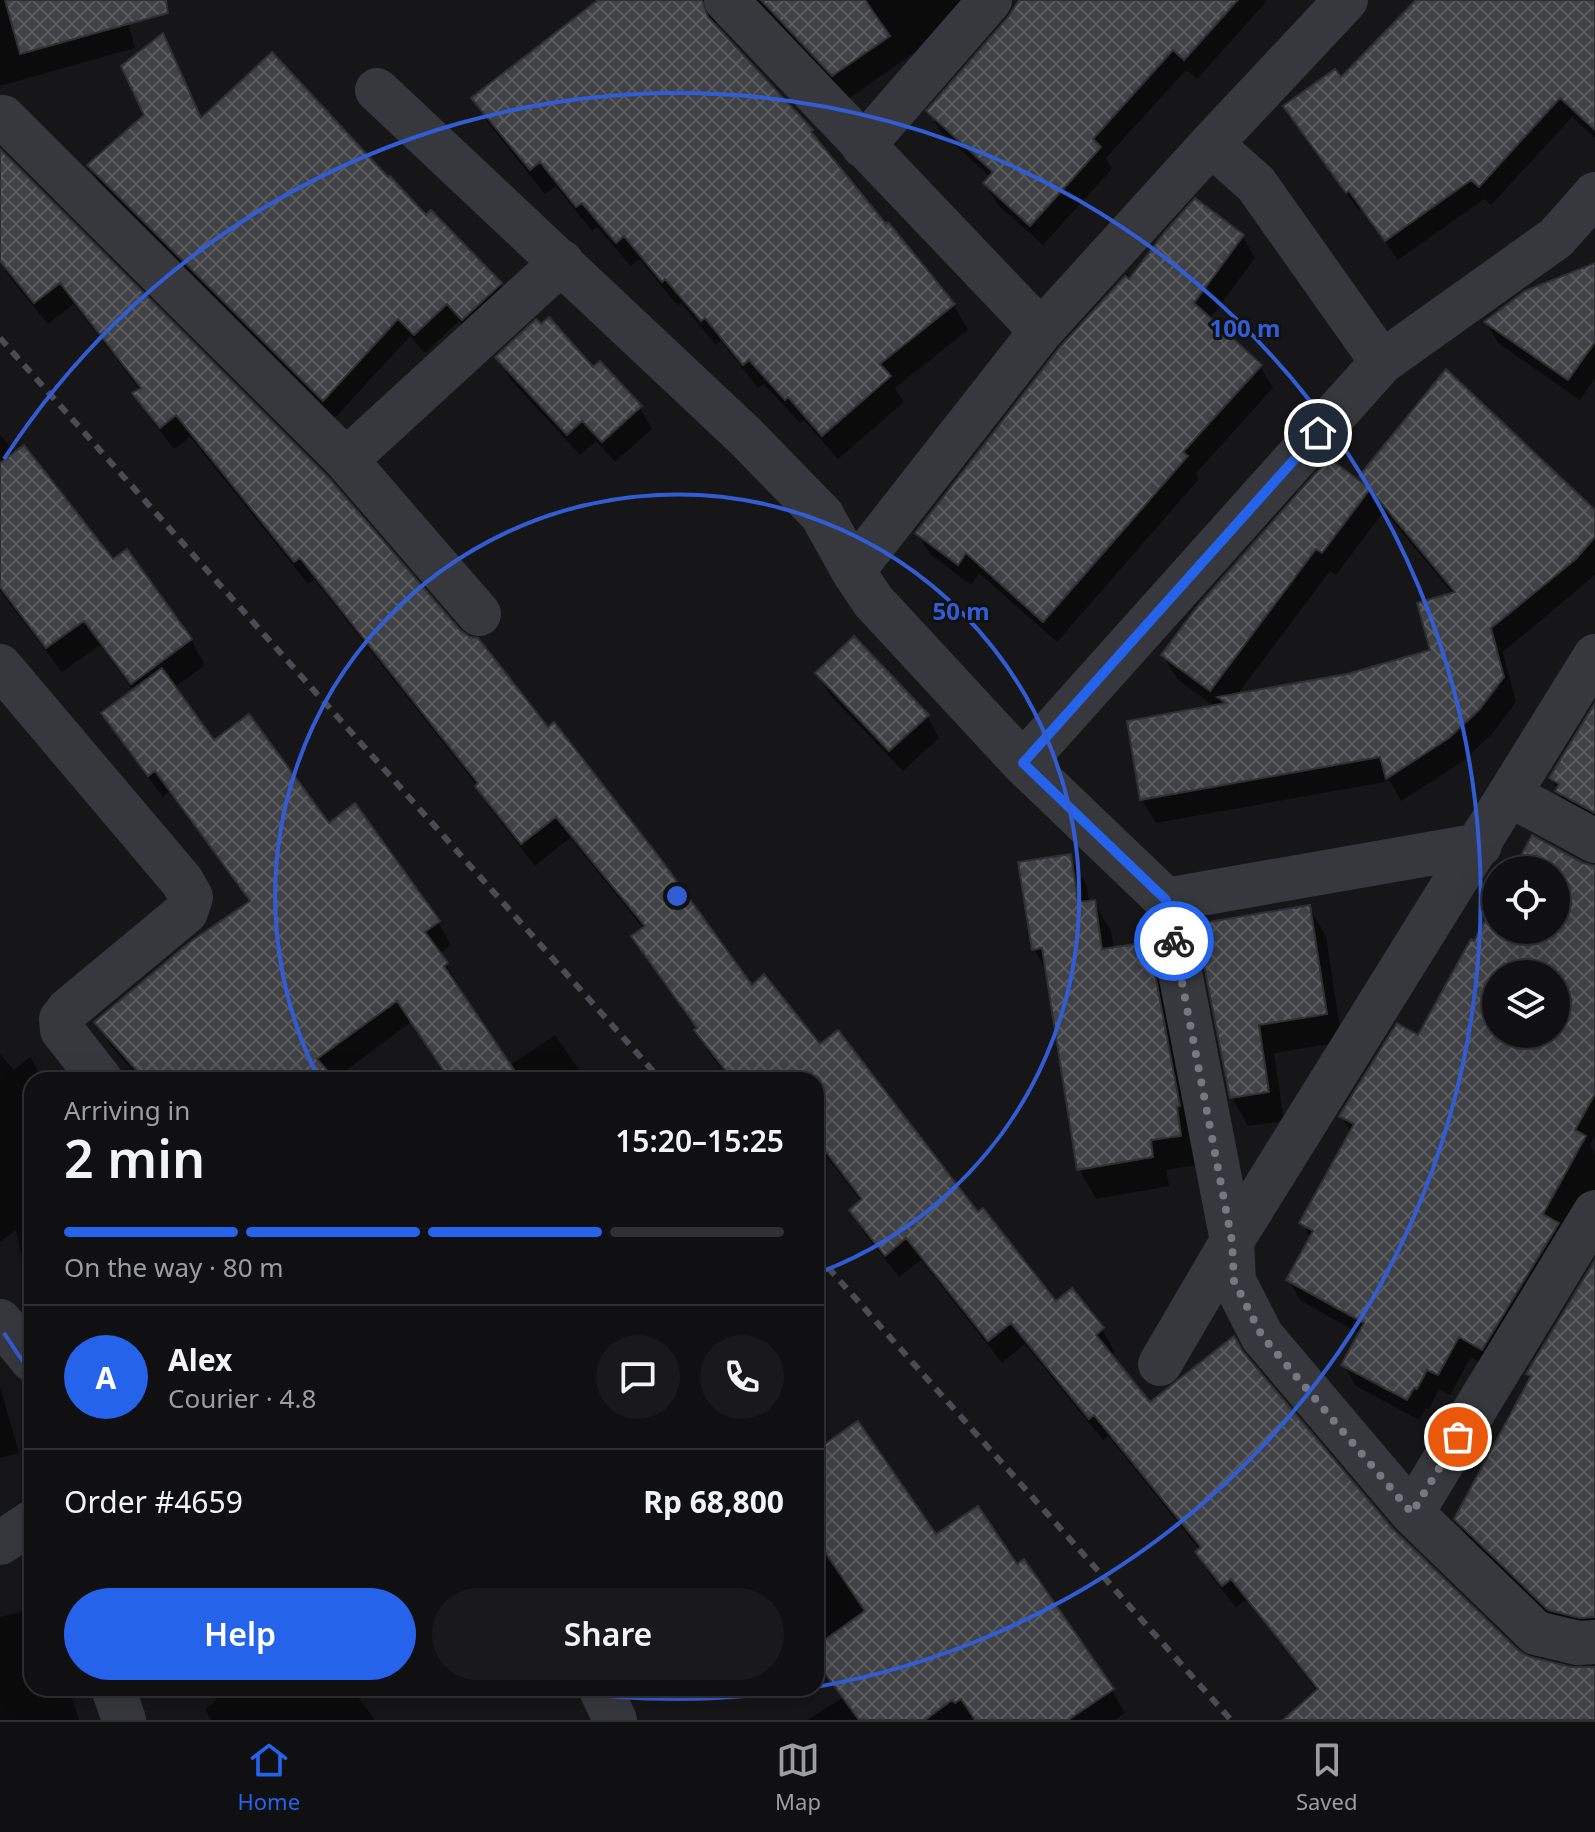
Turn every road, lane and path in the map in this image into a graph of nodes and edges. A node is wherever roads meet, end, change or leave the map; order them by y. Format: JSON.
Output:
{"nodes":[{"id":1,"x":726,"y":0,"type":"edge"},
{"id":2,"x":990,"y":0,"type":"edge"},
{"id":3,"x":1346,"y":0,"type":"edge"},
{"id":4,"x":377,"y":90,"type":"dead end"},
{"id":5,"x":3,"y":117,"type":"dead end"},
{"id":6,"x":1211,"y":144,"type":"junction"},
{"id":7,"x":863,"y":146,"type":"junction"},
{"id":8,"x":1595,"y":194,"type":"edge"},
{"id":9,"x":562,"y":262,"type":"junction"},
{"id":10,"x":1041,"y":331,"type":"junction"},
{"id":11,"x":1382,"y":362,"type":"junction"},
{"id":12,"x":346,"y":460,"type":"junction"},
{"id":13,"x":853,"y":571,"type":"junction"},
{"id":14,"x":479,"y":614,"type":"dead end"},
{"id":15,"x":1595,"y":656,"type":"edge"},
{"id":16,"x":0,"y":666,"type":"edge"},
{"id":17,"x":1023,"y":763,"type":"junction"},
{"id":18,"x":1510,"y":795,"type":"junction"},
{"id":19,"x":1595,"y":841,"type":"edge"},
{"id":20,"x":1480,"y":845,"type":"junction"},
{"id":21,"x":1166,"y":900,"type":"junction"},
{"id":22,"x":95,"y":1072,"type":"edge"},
{"id":23,"x":1595,"y":1212,"type":"edge"},
{"id":24,"x":1232,"y":1241,"type":"junction"},
{"id":25,"x":0,"y":1321,"type":"edge"},
{"id":26,"x":24,"y":1350,"type":"edge"},
{"id":27,"x":1160,"y":1364,"type":"dead end"},
{"id":28,"x":1412,"y":1513,"type":"junction"},
{"id":29,"x":24,"y":1527,"type":"edge"},
{"id":30,"x":0,"y":1543,"type":"edge"},
{"id":31,"x":1595,"y":1642,"type":"edge"},
{"id":32,"x":116,"y":1696,"type":"edge"},
{"id":33,"x":604,"y":1696,"type":"edge"},
{"id":34,"x":124,"y":1720,"type":"edge"},
{"id":35,"x":615,"y":1720,"type":"edge"}],
"edges":[{"from":1,"to":7,"type":"street"},
{"from":2,"to":7,"type":"street"},
{"from":3,"to":6,"type":"street"},
{"from":4,"to":9,"type":"street"},
{"from":5,"to":12,"type":"street"},
{"from":6,"to":10,"type":"street"},
{"from":6,"to":11,"type":"street"},
{"from":7,"to":10,"type":"street"},
{"from":8,"to":11,"type":"street"},
{"from":9,"to":12,"type":"street"},
{"from":9,"to":13,"type":"street"},
{"from":10,"to":13,"type":"street"},
{"from":11,"to":17,"type":"street"},
{"from":12,"to":14,"type":"street"},
{"from":13,"to":17,"type":"street"},
{"from":15,"to":18,"type":"street"},
{"from":16,"to":22,"type":"street"},
{"from":17,"to":21,"type":"street"},
{"from":18,"to":19,"type":"street"},
{"from":18,"to":20,"type":"street"},
{"from":20,"to":21,"type":"street"},
{"from":20,"to":24,"type":"street"},
{"from":21,"to":24,"type":"street"},
{"from":23,"to":28,"type":"street"},
{"from":24,"to":27,"type":"street"},
{"from":24,"to":28,"type":"street"},
{"from":25,"to":26,"type":"street"},
{"from":28,"to":31,"type":"street"},
{"from":29,"to":30,"type":"street"},
{"from":32,"to":34,"type":"street"},
{"from":33,"to":35,"type":"street"}]}
